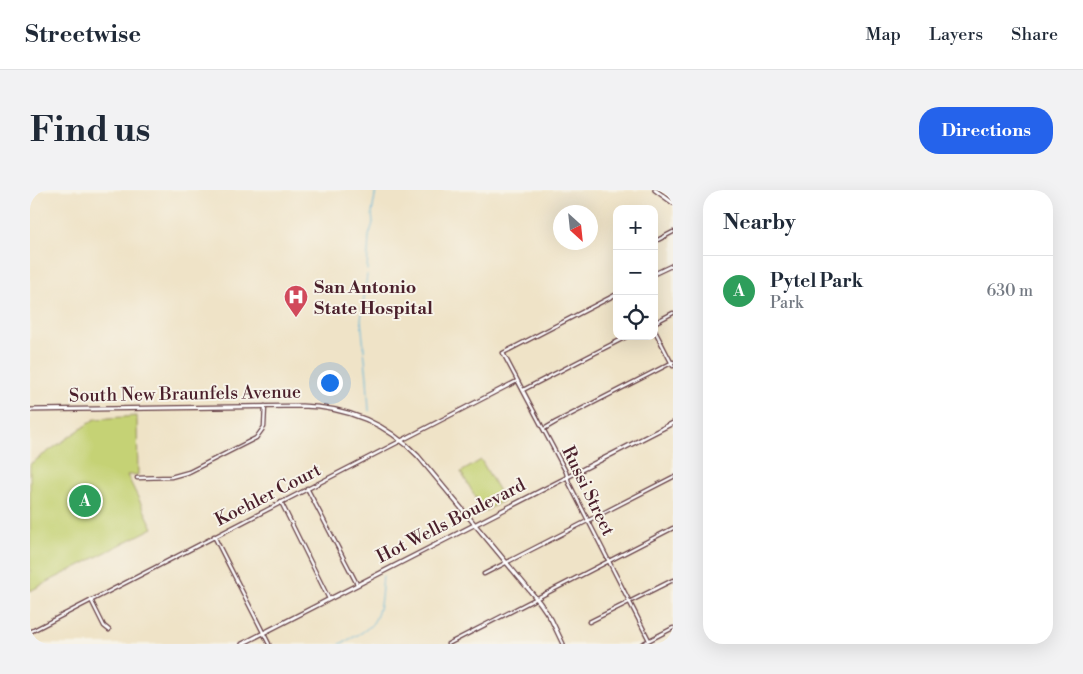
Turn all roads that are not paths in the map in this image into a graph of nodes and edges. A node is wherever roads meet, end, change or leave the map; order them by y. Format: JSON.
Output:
{"nodes":[{"id":1,"x":655,"y":190,"type":"edge"},
{"id":2,"x":673,"y":203,"type":"edge"},
{"id":3,"x":673,"y":232,"type":"edge"},
{"id":4,"x":658,"y":240,"type":"edge"},
{"id":5,"x":673,"y":265,"type":"edge"},
{"id":6,"x":658,"y":272,"type":"edge"},
{"id":7,"x":615,"y":295,"type":"edge"},
{"id":8,"x":673,"y":313,"type":"edge"},
{"id":9,"x":658,"y":321,"type":"edge"},
{"id":10,"x":658,"y":337,"type":"edge"},
{"id":11,"x":620,"y":340,"type":"edge"},
{"id":12,"x":672,"y":364,"type":"edge"},
{"id":13,"x":517,"y":381,"type":"junction"},
{"id":14,"x":523,"y":390,"type":"junction"},
{"id":15,"x":265,"y":406,"type":"junction"},
{"id":16,"x":30,"y":410,"type":"edge"},
{"id":17,"x":673,"y":423,"type":"edge"},
{"id":18,"x":544,"y":429,"type":"junction"},
{"id":19,"x":400,"y":440,"type":"junction"},
{"id":20,"x":567,"y":477,"type":"junction"},
{"id":21,"x":673,"y":477,"type":"edge"},
{"id":22,"x":137,"y":478,"type":"dead end"},
{"id":23,"x":307,"y":488,"type":"junction"},
{"id":24,"x":281,"y":502,"type":"junction"},
{"id":25,"x":588,"y":521,"type":"junction"},
{"id":26,"x":475,"y":524,"type":"junction"},
{"id":27,"x":673,"y":528,"type":"edge"},
{"id":28,"x":214,"y":536,"type":"junction"},
{"id":29,"x":609,"y":561,"type":"junction"},
{"id":30,"x":506,"y":563,"type":"junction"},
{"id":31,"x":484,"y":574,"type":"dead end"},
{"id":32,"x":673,"y":580,"type":"edge"},
{"id":33,"x":357,"y":584,"type":"junction"},
{"id":34,"x":329,"y":599,"type":"junction"},
{"id":35,"x":536,"y":599,"type":"junction"},
{"id":36,"x":91,"y":600,"type":"junction"},
{"id":37,"x":630,"y":602,"type":"junction"},
{"id":38,"x":589,"y":622,"type":"dead end"},
{"id":39,"x":673,"y":628,"type":"edge"},
{"id":40,"x":108,"y":630,"type":"dead end"},
{"id":41,"x":30,"y":632,"type":"edge"},
{"id":42,"x":264,"y":633,"type":"junction"},
{"id":43,"x":649,"y":640,"type":"junction"},
{"id":44,"x":242,"y":644,"type":"edge"},
{"id":45,"x":269,"y":644,"type":"edge"},
{"id":46,"x":448,"y":644,"type":"edge"},
{"id":47,"x":564,"y":644,"type":"edge"},
{"id":48,"x":642,"y":644,"type":"edge"}],
"edges":[{"from":1,"to":2,"type":"main road"},
{"from":3,"to":4,"type":"street"},
{"from":5,"to":6,"type":"street"},
{"from":7,"to":13,"type":"street","name":"Russi Street"},
{"from":8,"to":9,"type":"street"},
{"from":10,"to":12,"type":"street"},
{"from":11,"to":14,"type":"street"},
{"from":12,"to":18,"type":"street"},
{"from":13,"to":14,"type":"street","name":"Russi Street"},
{"from":13,"to":19,"type":"street","name":"Koehler Court"},
{"from":14,"to":18,"type":"street","name":"Russi Street"},
{"from":15,"to":16,"type":"main road","name":"South New Braunfels Avenue"},
{"from":15,"to":19,"type":"main road","name":"South New Braunfels Avenue"},
{"from":15,"to":22,"type":"street"},
{"from":17,"to":20,"type":"main road","name":"Hot Wells Boulevard"},
{"from":18,"to":20,"type":"street","name":"Russi Street"},
{"from":19,"to":23,"type":"street","name":"Koehler Court"},
{"from":19,"to":26,"type":"main road","name":"South New Braunfels Avenue"},
{"from":20,"to":25,"type":"street","name":"Russi Street"},
{"from":20,"to":26,"type":"main road","name":"Hot Wells Boulevard"},
{"from":21,"to":25,"type":"street"},
{"from":23,"to":24,"type":"street","name":"Koehler Court"},
{"from":23,"to":33,"type":"street"},
{"from":24,"to":28,"type":"street","name":"Koehler Court"},
{"from":24,"to":34,"type":"street"},
{"from":25,"to":29,"type":"street","name":"Russi Street"},
{"from":25,"to":30,"type":"street"},
{"from":26,"to":30,"type":"main road","name":"South New Braunfels Avenue"},
{"from":26,"to":33,"type":"main road","name":"Hot Wells Boulevard"},
{"from":27,"to":29,"type":"street"},
{"from":28,"to":36,"type":"street","name":"Koehler Court"},
{"from":28,"to":42,"type":"street"},
{"from":29,"to":35,"type":"street"},
{"from":29,"to":37,"type":"street","name":"Russi Street"},
{"from":30,"to":31,"type":"street"},
{"from":30,"to":35,"type":"main road","name":"South New Braunfels Avenue"},
{"from":32,"to":37,"type":"street"},
{"from":33,"to":34,"type":"main road","name":"Hot Wells Boulevard"},
{"from":34,"to":42,"type":"main road","name":"Hot Wells Boulevard"},
{"from":35,"to":46,"type":"street"},
{"from":35,"to":47,"type":"main road","name":"South New Braunfels Avenue"},
{"from":36,"to":40,"type":"street"},
{"from":36,"to":41,"type":"street","name":"Koehler Court"},
{"from":37,"to":38,"type":"street"},
{"from":37,"to":43,"type":"street","name":"Russi Street"},
{"from":39,"to":43,"type":"street"},
{"from":42,"to":44,"type":"main road","name":"Hot Wells Boulevard"},
{"from":42,"to":45,"type":"street"},
{"from":43,"to":48,"type":"street"}]}
